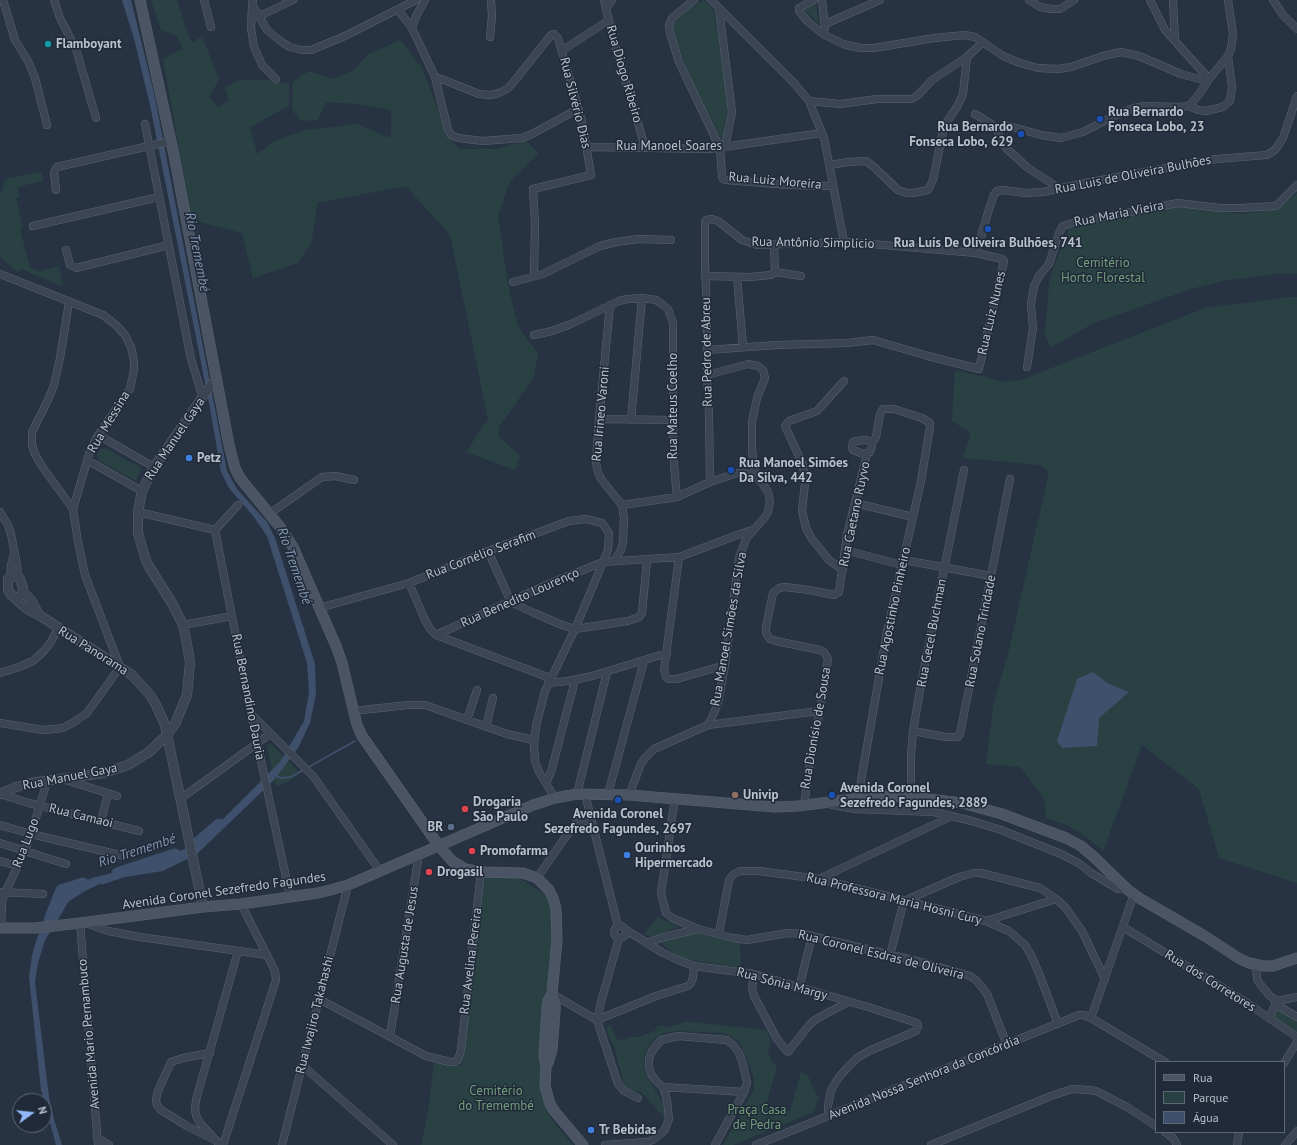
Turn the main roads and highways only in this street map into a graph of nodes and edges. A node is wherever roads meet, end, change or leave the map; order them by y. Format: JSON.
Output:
{"nodes":[{"id":1,"x":140,"y":0,"type":"edge"},
{"id":2,"x":439,"y":846,"type":"junction"},
{"id":3,"x":1,"y":928,"type":"edge"},
{"id":4,"x":1297,"y":958,"type":"edge"},
{"id":5,"x":582,"y":1145,"type":"edge"}],
"edges":[{"from":1,"to":2,"type":"main road"},
{"from":2,"to":3,"type":"main road","name":"Avenida Coronel Sezefredo Fagundes"},
{"from":2,"to":4,"type":"main road","name":"Avenida Coronel Sezefredo Fagundes"},
{"from":2,"to":5,"type":"main road"}]}
